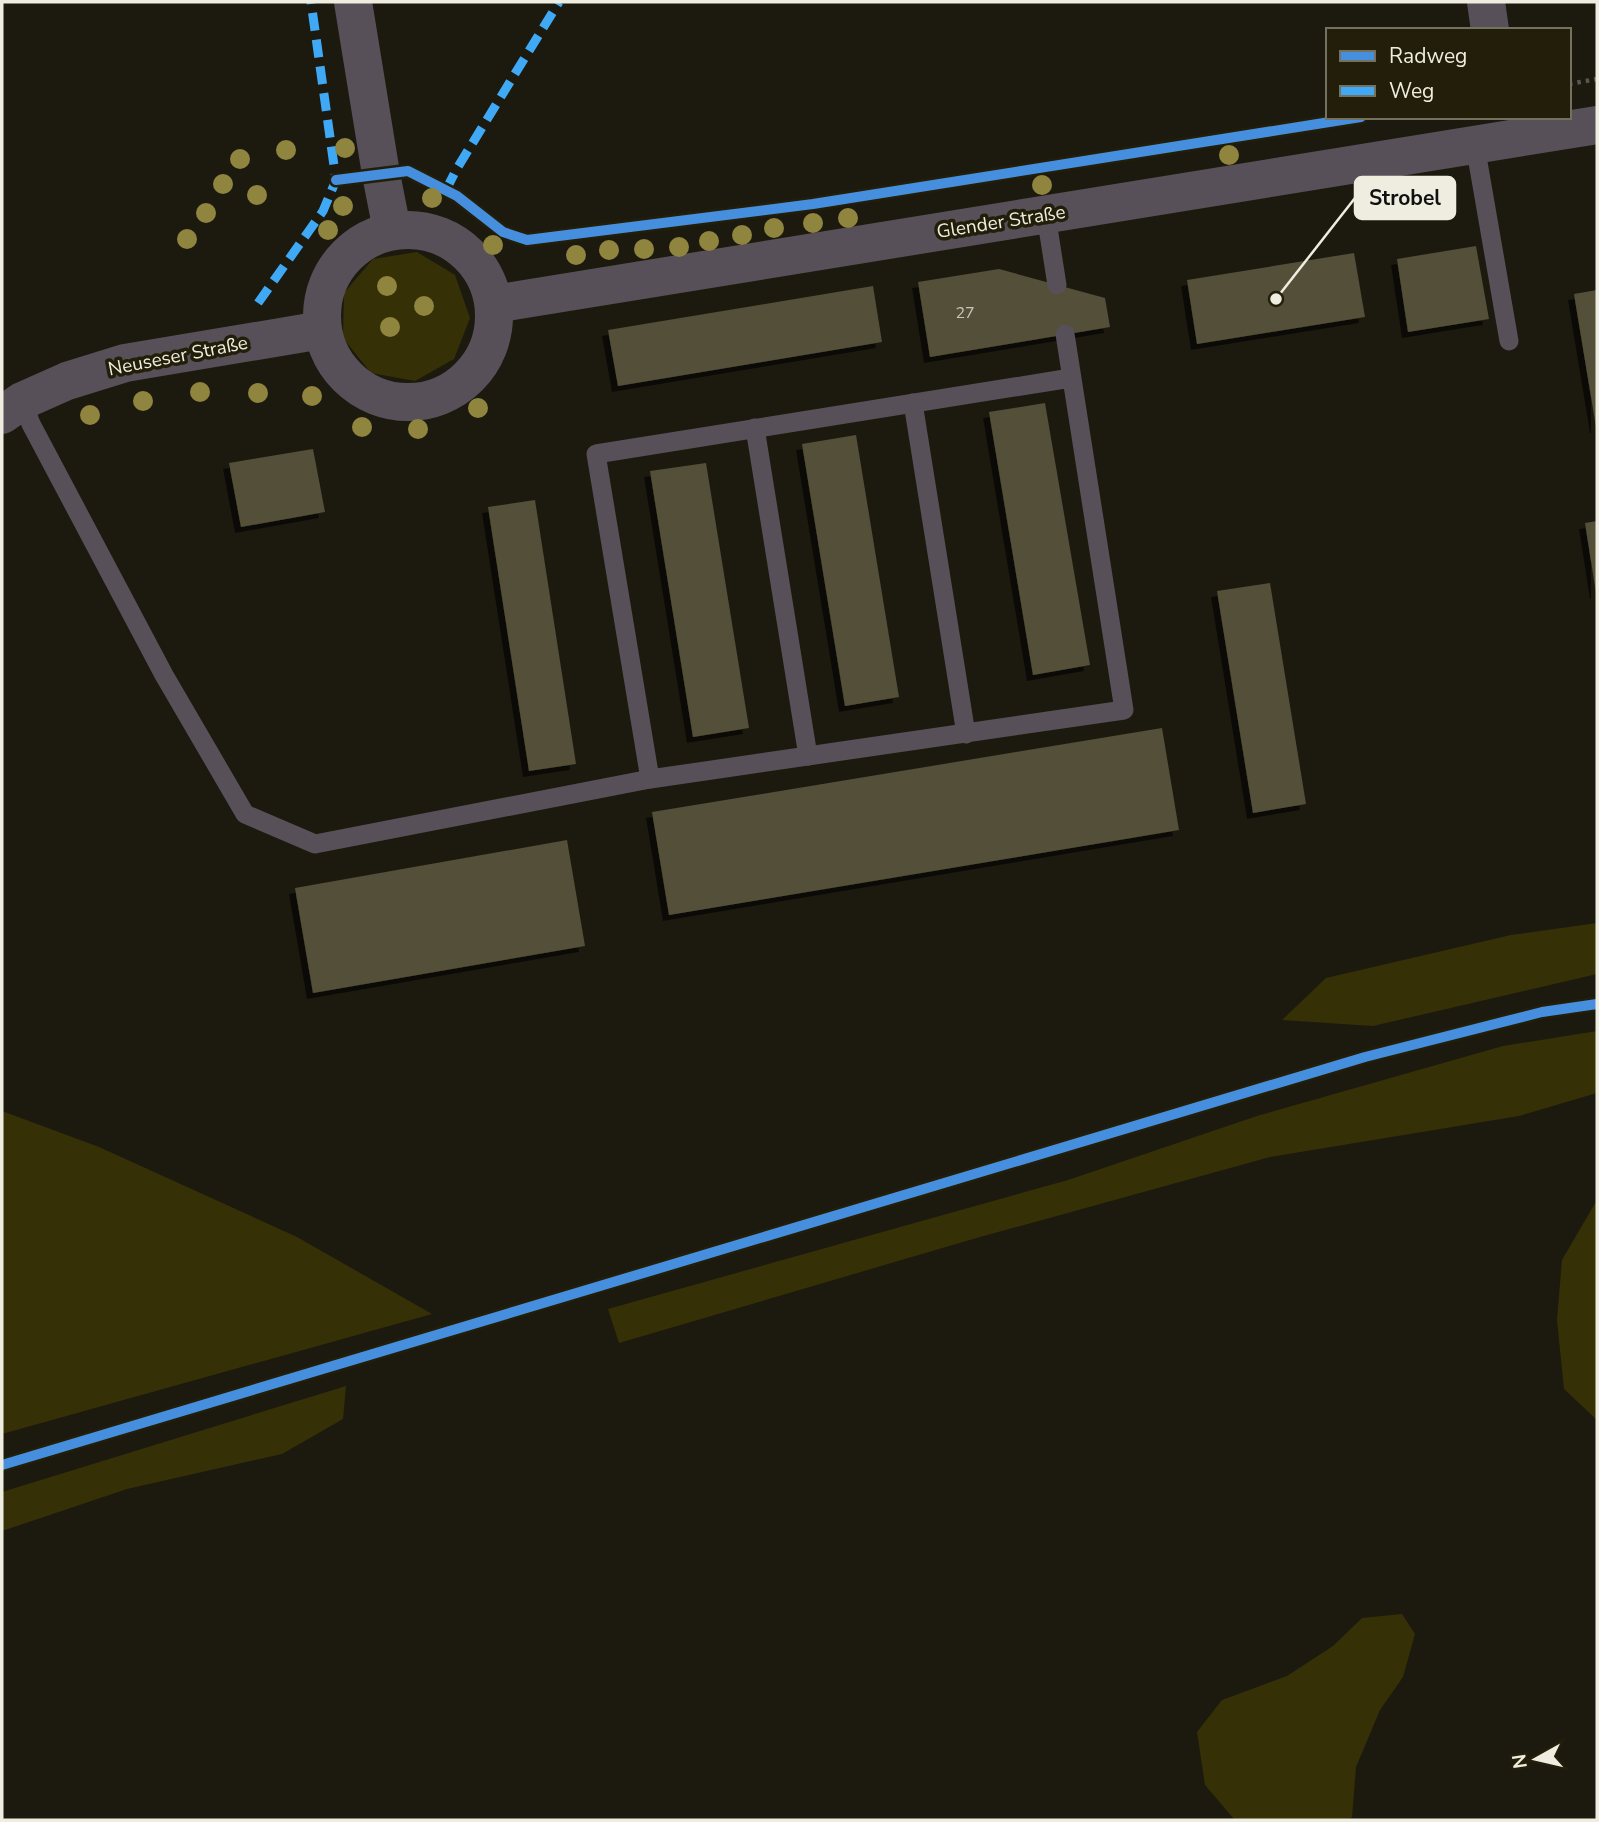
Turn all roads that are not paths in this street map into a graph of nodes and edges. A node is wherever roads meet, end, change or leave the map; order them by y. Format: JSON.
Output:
{"nodes":[{"id":1,"x":353,"y":2,"type":"edge"},
{"id":2,"x":1486,"y":2,"type":"edge"},
{"id":3,"x":1490,"y":28,"type":"edge"},
{"id":4,"x":1597,"y":125,"type":"edge"},
{"id":5,"x":1496,"y":134,"type":"edge"},
{"id":6,"x":1046,"y":215,"type":"junction"},
{"id":7,"x":392,"y":230,"type":"junction"},
{"id":8,"x":1057,"y":285,"type":"dead end"},
{"id":9,"x":494,"y":304,"type":"junction"},
{"id":10,"x":322,"y":330,"type":"junction"},
{"id":11,"x":1065,"y":334,"type":"dead end"},
{"id":12,"x":1509,"y":341,"type":"dead end"},
{"id":13,"x":1071,"y":377,"type":"junction"},
{"id":14,"x":913,"y":403,"type":"junction"},
{"id":15,"x":12,"y":408,"type":"edge"},
{"id":16,"x":755,"y":429,"type":"junction"},
{"id":17,"x":966,"y":733,"type":"junction"},
{"id":18,"x":808,"y":756,"type":"junction"},
{"id":19,"x":650,"y":779,"type":"junction"}],
"edges":[{"from":1,"to":7,"type":"street"},
{"from":2,"to":3,"type":"street"},
{"from":4,"to":5,"type":"street","name":"Glender Straße"},
{"from":5,"to":6,"type":"street","name":"Glender Straße"},
{"from":5,"to":12,"type":"lane"},
{"from":6,"to":8,"type":"lane"},
{"from":6,"to":9,"type":"street","name":"Glender Straße"},
{"from":7,"to":9,"type":"street"},
{"from":7,"to":10,"type":"street"},
{"from":9,"to":10,"type":"street"},
{"from":10,"to":15,"type":"street","name":"Neuseser Straße"},
{"from":11,"to":13,"type":"lane"},
{"from":13,"to":14,"type":"lane"},
{"from":13,"to":17,"type":"lane"},
{"from":14,"to":16,"type":"lane"},
{"from":14,"to":17,"type":"lane"},
{"from":15,"to":19,"type":"lane"},
{"from":16,"to":18,"type":"lane"},
{"from":16,"to":19,"type":"lane"},
{"from":17,"to":18,"type":"lane"},
{"from":18,"to":19,"type":"lane"}]}
